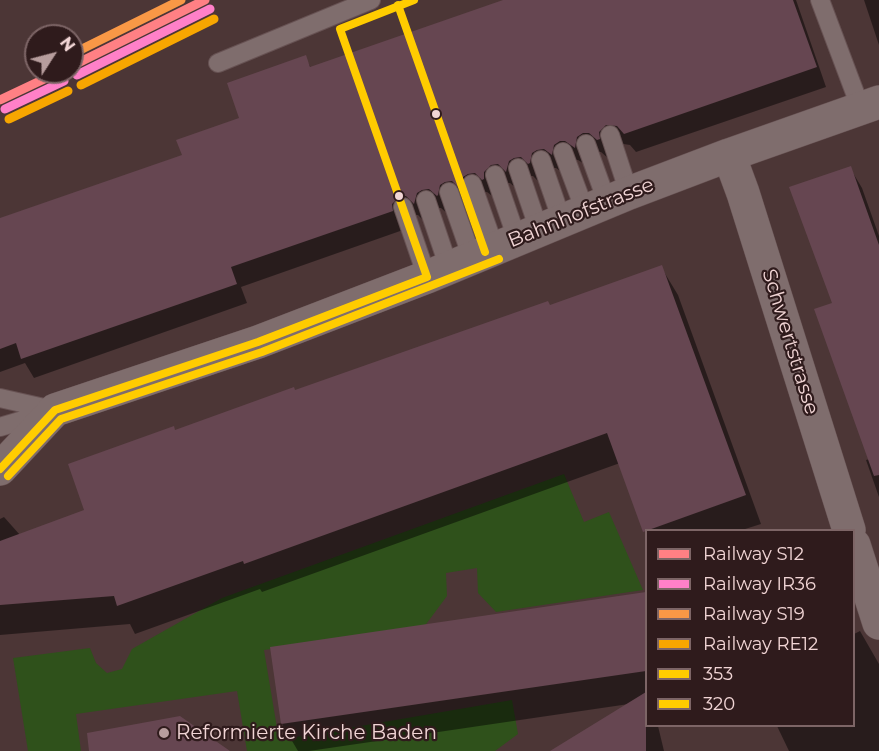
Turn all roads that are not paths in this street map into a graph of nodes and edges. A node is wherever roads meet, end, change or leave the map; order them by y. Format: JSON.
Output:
{"nodes":[{"id":1,"x":371,"y":0,"type":"edge"},
{"id":2,"x":820,"y":0,"type":"edge"},
{"id":3,"x":218,"y":63,"type":"dead end"},
{"id":4,"x":870,"y":106,"type":"edge"},
{"id":5,"x":610,"y":135,"type":"dead end"},
{"id":6,"x":586,"y":144,"type":"dead end"},
{"id":7,"x":563,"y":152,"type":"dead end"},
{"id":8,"x":729,"y":155,"type":"junction"},
{"id":9,"x":541,"y":160,"type":"dead end"},
{"id":10,"x":518,"y":168,"type":"dead end"},
{"id":11,"x":495,"y":175,"type":"dead end"},
{"id":12,"x":472,"y":184,"type":"dead end"},
{"id":13,"x":449,"y":192,"type":"dead end"},
{"id":14,"x":426,"y":200,"type":"dead end"},
{"id":15,"x":403,"y":207,"type":"dead end"},
{"id":16,"x":528,"y":235,"type":"junction"},
{"id":17,"x":0,"y":398,"type":"edge"},
{"id":18,"x":55,"y":410,"type":"junction"},
{"id":19,"x":0,"y":411,"type":"edge"},
{"id":20,"x":0,"y":427,"type":"edge"},
{"id":21,"x":0,"y":447,"type":"edge"},
{"id":22,"x":0,"y":469,"type":"edge"},
{"id":23,"x":848,"y":529,"type":"edge"},
{"id":24,"x":855,"y":548,"type":"edge"},
{"id":25,"x":878,"y":615,"type":"edge"}],
"edges":[{"from":1,"to":3,"type":"lane"},
{"from":2,"to":4,"type":"lane"},
{"from":4,"to":8,"type":"street","name":"Bahnhofstrasse"},
{"from":5,"to":16,"type":"lane"},
{"from":6,"to":16,"type":"lane"},
{"from":7,"to":16,"type":"lane"},
{"from":8,"to":16,"type":"street","name":"Bahnhofstrasse"},
{"from":8,"to":23,"type":"street","name":"Schwertstrasse"},
{"from":9,"to":16,"type":"lane"},
{"from":10,"to":16,"type":"lane"},
{"from":11,"to":16,"type":"lane"},
{"from":12,"to":16,"type":"lane"},
{"from":13,"to":16,"type":"lane"},
{"from":14,"to":16,"type":"lane"},
{"from":15,"to":16,"type":"lane"},
{"from":16,"to":18,"type":"street","name":"Bahnhofstrasse"},
{"from":17,"to":18,"type":"lane"},
{"from":18,"to":19,"type":"lane"},
{"from":18,"to":20,"type":"lane"},
{"from":18,"to":21,"type":"lane"},
{"from":18,"to":22,"type":"street","name":"Bahnhofstrasse"},
{"from":24,"to":25,"type":"street"}]}
